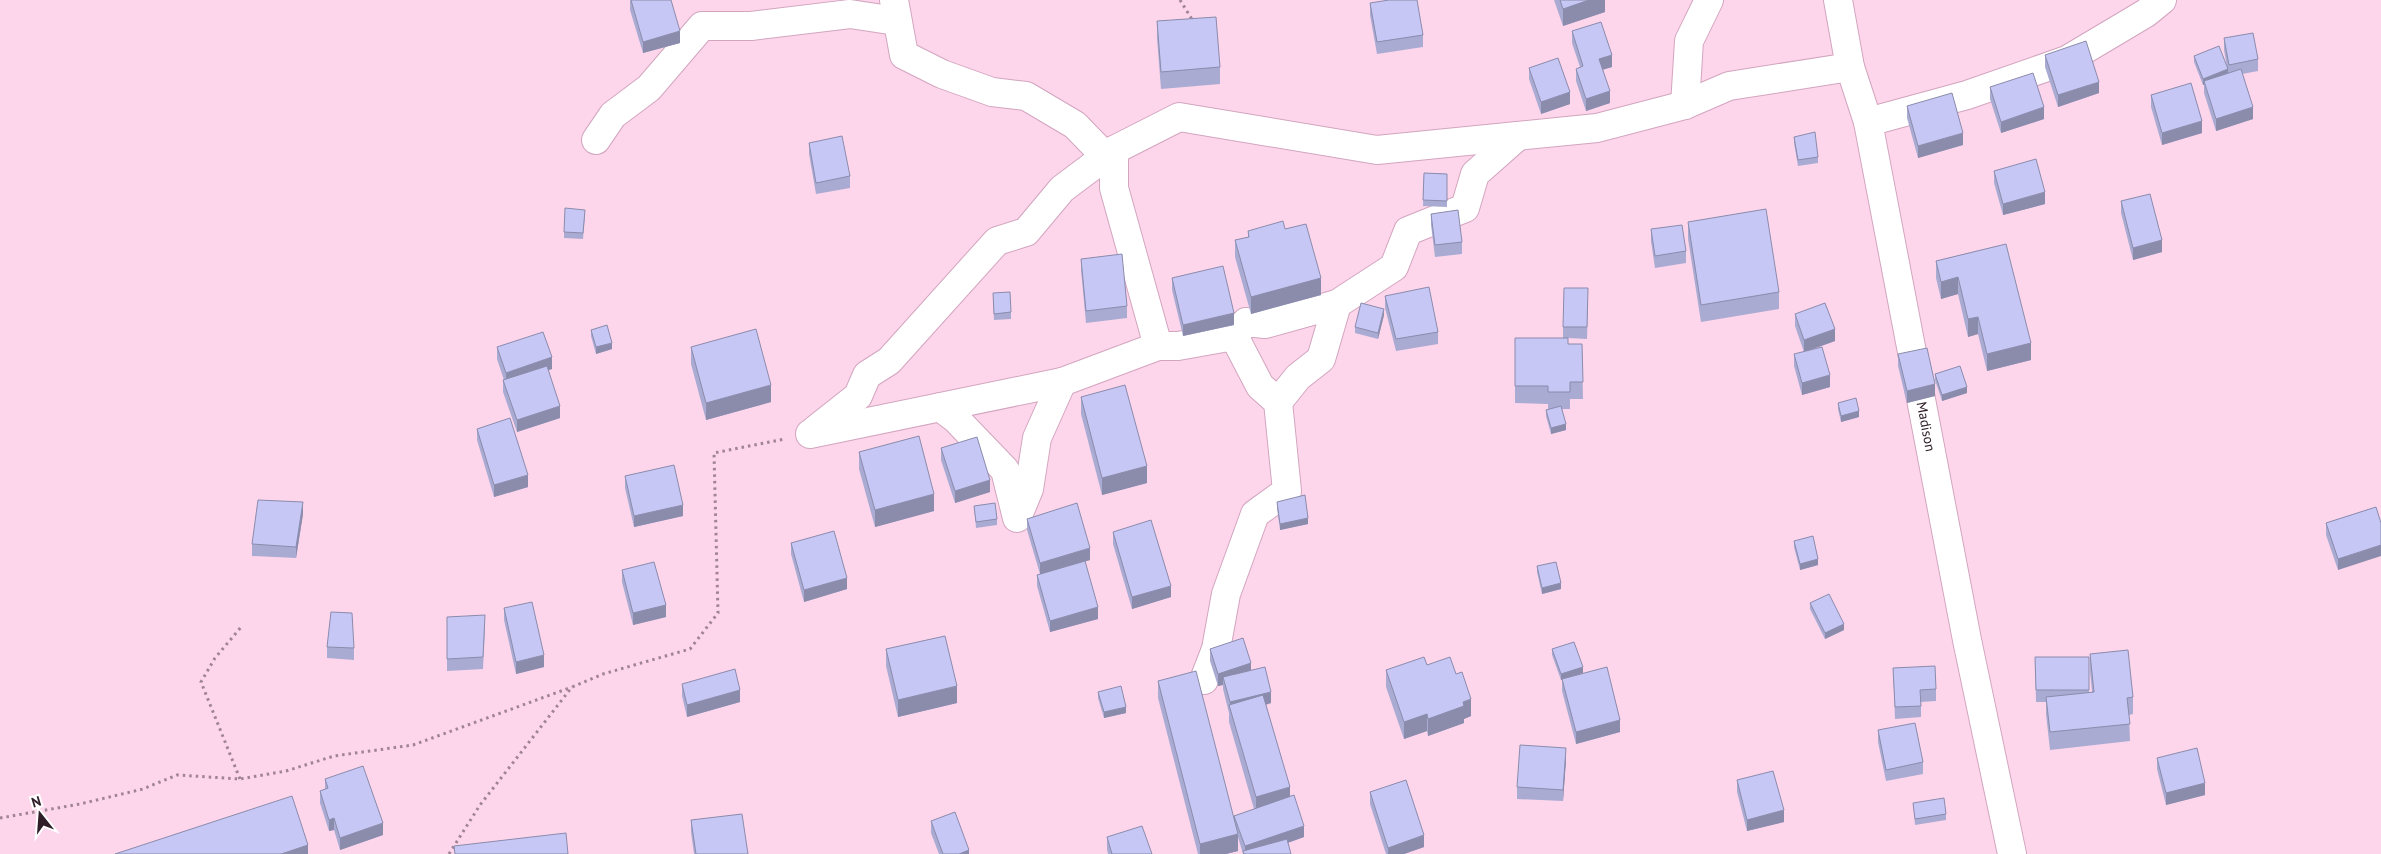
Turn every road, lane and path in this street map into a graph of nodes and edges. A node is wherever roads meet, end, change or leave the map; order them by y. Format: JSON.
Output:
{"nodes":[{"id":1,"x":1180,"y":0,"type":"edge"},
{"id":2,"x":1709,"y":0,"type":"edge"},
{"id":3,"x":1838,"y":0,"type":"edge"},
{"id":4,"x":2162,"y":0,"type":"edge"},
{"id":5,"x":895,"y":10,"type":"edge"},
{"id":6,"x":1195,"y":24,"type":"edge"},
{"id":7,"x":1850,"y":67,"type":"junction"},
{"id":8,"x":1685,"y":105,"type":"junction"},
{"id":9,"x":1868,"y":122,"type":"junction"},
{"id":10,"x":1518,"y":136,"type":"junction"},
{"id":11,"x":596,"y":140,"type":"dead end"},
{"id":12,"x":1109,"y":153,"type":"junction"},
{"id":13,"x":1337,"y":304,"type":"junction"},
{"id":14,"x":1234,"y":336,"type":"junction"},
{"id":15,"x":1158,"y":346,"type":"junction"},
{"id":16,"x":1062,"y":382,"type":"junction"},
{"id":17,"x":1278,"y":402,"type":"junction"},
{"id":18,"x":940,"y":407,"type":"junction"},
{"id":19,"x":810,"y":434,"type":"junction"},
{"id":20,"x":242,"y":626,"type":"dead end"},
{"id":21,"x":1204,"y":680,"type":"dead end"},
{"id":22,"x":572,"y":687,"type":"junction"},
{"id":23,"x":240,"y":779,"type":"junction"},
{"id":24,"x":0,"y":818,"type":"edge"},
{"id":25,"x":449,"y":854,"type":"edge"},
{"id":26,"x":2012,"y":854,"type":"edge"}],
"edges":[{"from":1,"to":6,"type":"path"},
{"from":2,"to":8,"type":"street"},
{"from":3,"to":7,"type":"street","name":"Madison"},
{"from":4,"to":9,"type":"street"},
{"from":5,"to":11,"type":"street"},
{"from":5,"to":12,"type":"street"},
{"from":7,"to":8,"type":"street"},
{"from":7,"to":9,"type":"street","name":"Madison"},
{"from":8,"to":10,"type":"street"},
{"from":9,"to":26,"type":"street","name":"Madison"},
{"from":10,"to":12,"type":"street"},
{"from":10,"to":13,"type":"street"},
{"from":12,"to":15,"type":"street"},
{"from":12,"to":19,"type":"street"},
{"from":13,"to":14,"type":"street"},
{"from":13,"to":17,"type":"street"},
{"from":14,"to":15,"type":"street"},
{"from":14,"to":17,"type":"street"},
{"from":15,"to":16,"type":"street"},
{"from":16,"to":18,"type":"street"},
{"from":16,"to":18,"type":"street"},
{"from":17,"to":21,"type":"street"},
{"from":18,"to":19,"type":"street"},
{"from":19,"to":22,"type":"path"},
{"from":20,"to":23,"type":"path"},
{"from":22,"to":23,"type":"path"},
{"from":22,"to":25,"type":"path"},
{"from":23,"to":24,"type":"path"}]}
